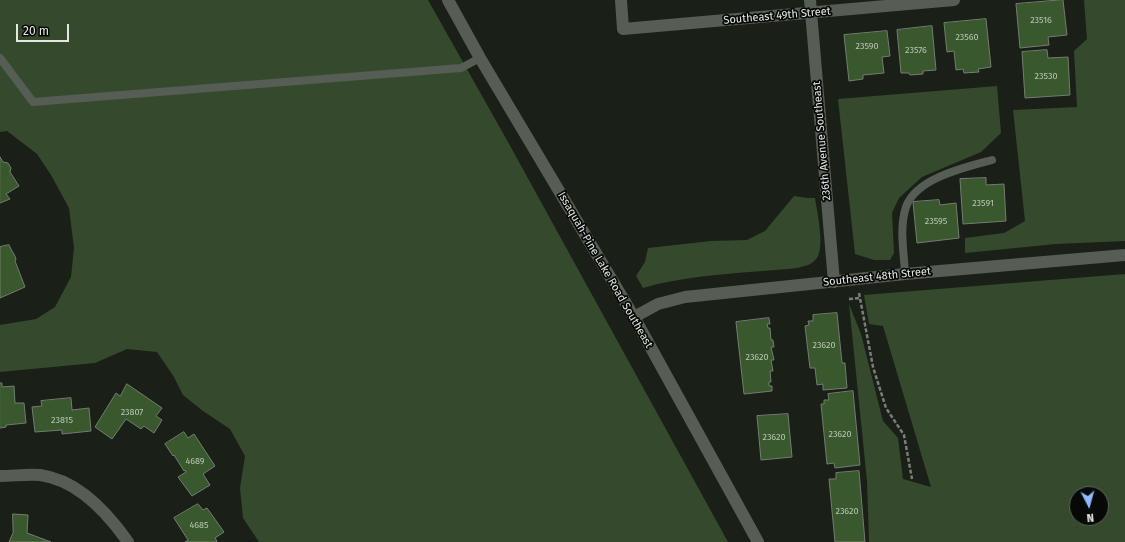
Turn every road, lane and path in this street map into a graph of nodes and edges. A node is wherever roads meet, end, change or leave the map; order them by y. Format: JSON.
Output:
{"nodes":[{"id":1,"x":448,"y":0,"type":"edge"},
{"id":2,"x":621,"y":0,"type":"edge"},
{"id":3,"x":810,"y":0,"type":"edge"},
{"id":4,"x":954,"y":0,"type":"edge"},
{"id":5,"x":811,"y":13,"type":"junction"},
{"id":6,"x":0,"y":58,"type":"edge"},
{"id":7,"x":480,"y":58,"type":"junction"},
{"id":8,"x":992,"y":160,"type":"dead end"},
{"id":9,"x":1125,"y":255,"type":"edge"},
{"id":10,"x":905,"y":274,"type":"junction"},
{"id":11,"x":857,"y":279,"type":"junction"},
{"id":12,"x":834,"y":282,"type":"junction"},
{"id":13,"x":849,"y":298,"type":"dead end"},
{"id":14,"x":860,"y":298,"type":"junction"},
{"id":15,"x":634,"y":317,"type":"junction"},
{"id":16,"x":0,"y":476,"type":"edge"},
{"id":17,"x":912,"y":479,"type":"dead end"},
{"id":18,"x":128,"y":542,"type":"edge"},
{"id":19,"x":758,"y":542,"type":"edge"}],
"edges":[{"from":1,"to":7,"type":"street","name":"Issaquah-Pine Lake Road Southeast"},
{"from":2,"to":5,"type":"street","name":"Southeast 49th Street"},
{"from":3,"to":5,"type":"street","name":"236th Avenue Southeast"},
{"from":4,"to":5,"type":"street","name":"Southeast 49th Street"},
{"from":5,"to":12,"type":"street","name":"236th Avenue Southeast"},
{"from":6,"to":7,"type":"lane"},
{"from":7,"to":15,"type":"street","name":"Issaquah-Pine Lake Road Southeast"},
{"from":8,"to":10,"type":"lane"},
{"from":9,"to":10,"type":"street","name":"Southeast 48th Street"},
{"from":10,"to":11,"type":"street","name":"Southeast 48th Street"},
{"from":11,"to":12,"type":"street","name":"Southeast 48th Street"},
{"from":11,"to":14,"type":"path"},
{"from":12,"to":15,"type":"street","name":"Southeast 48th Street"},
{"from":13,"to":14,"type":"path"},
{"from":14,"to":17,"type":"path"},
{"from":15,"to":19,"type":"street","name":"Issaquah-Pine Lake Road Southeast"},
{"from":16,"to":18,"type":"street"}]}
